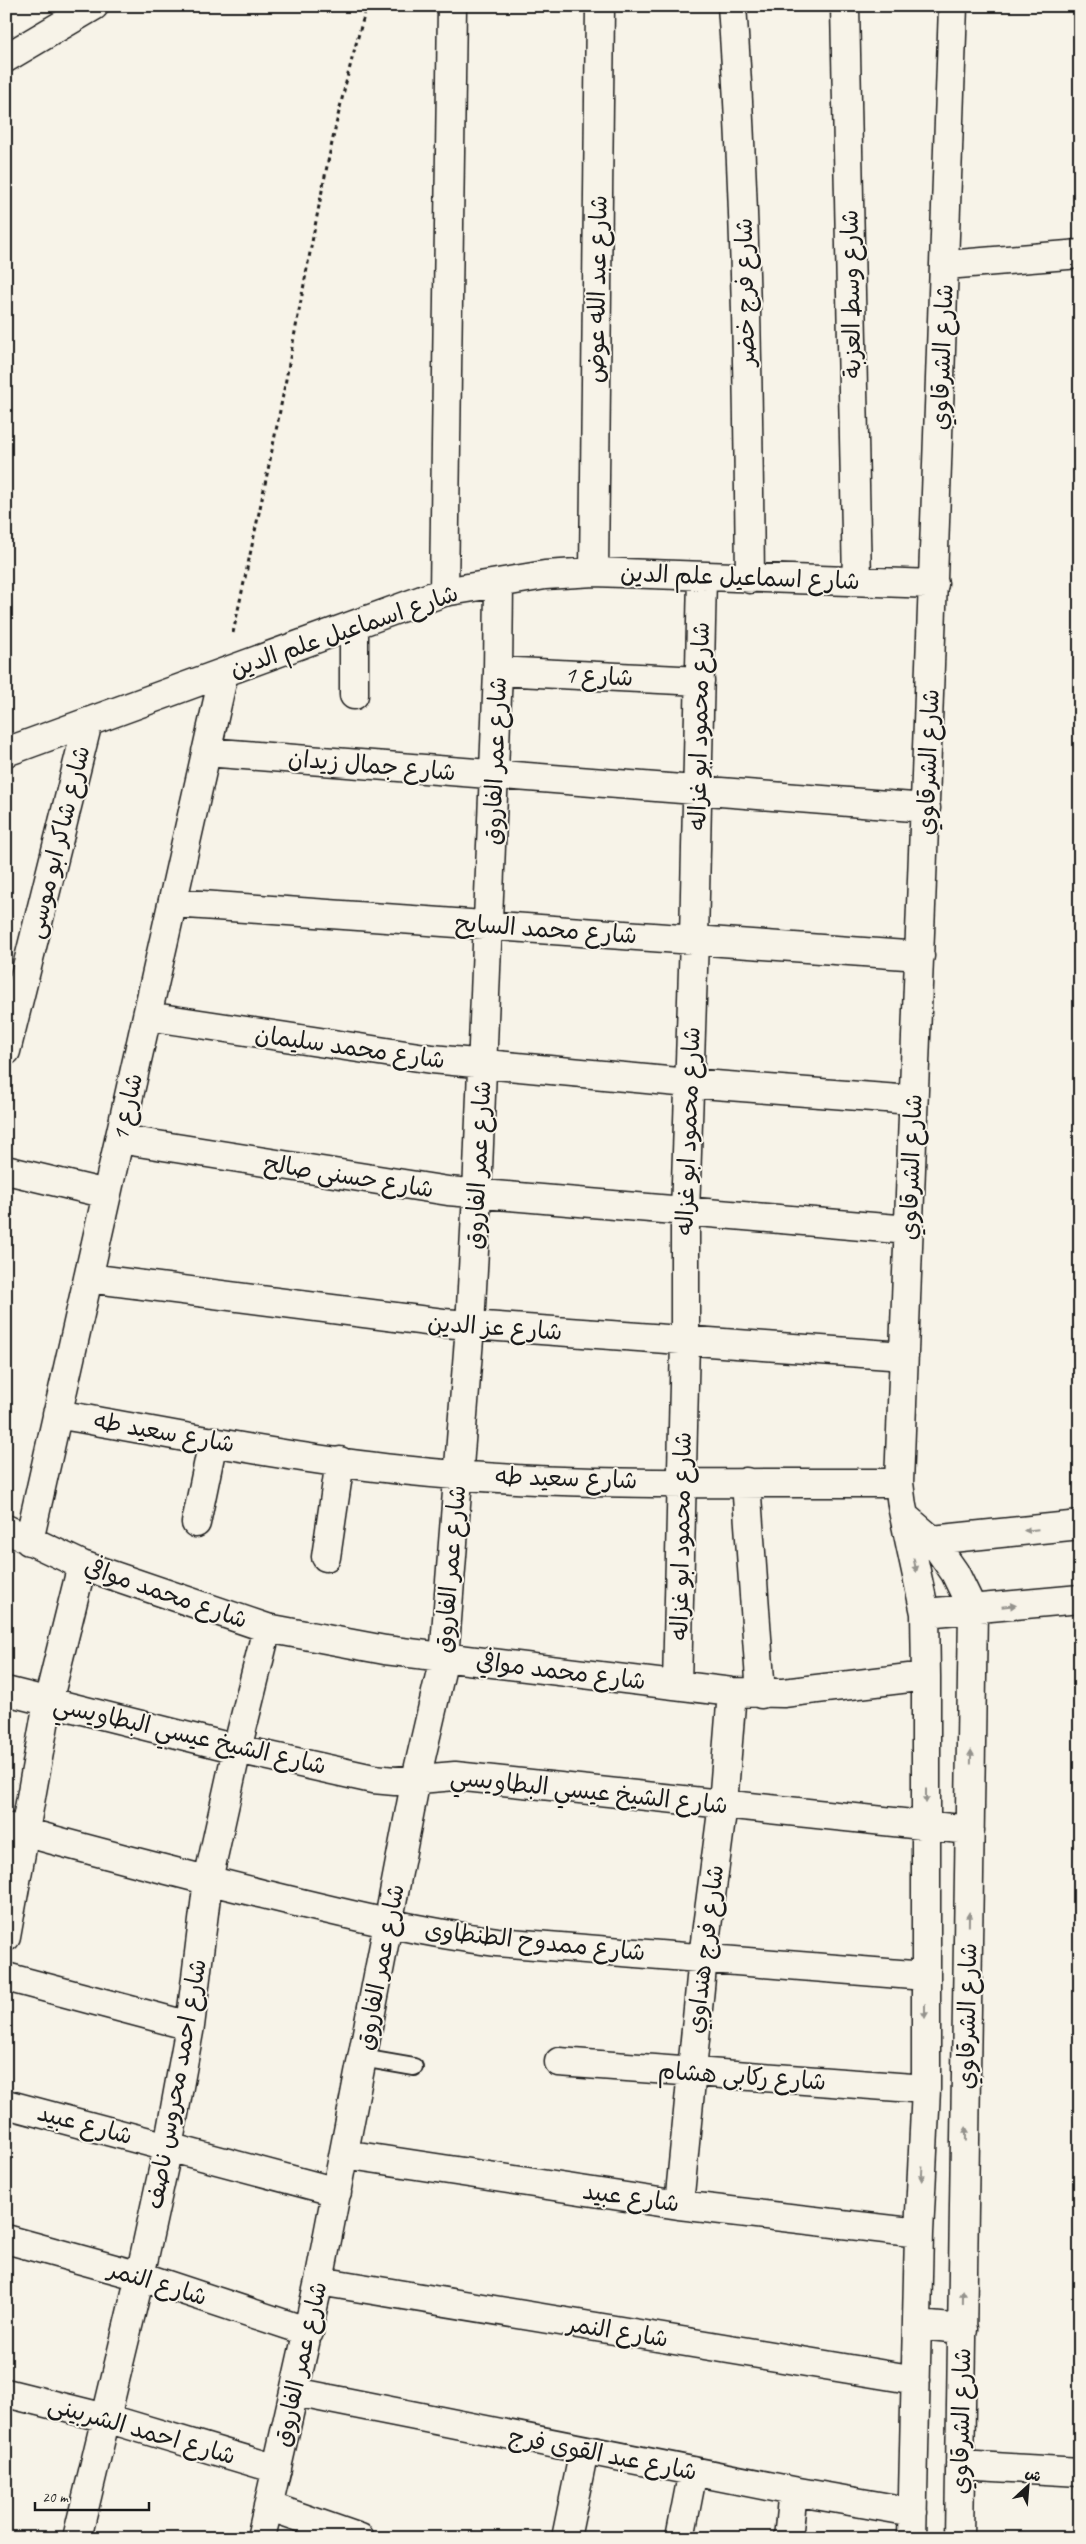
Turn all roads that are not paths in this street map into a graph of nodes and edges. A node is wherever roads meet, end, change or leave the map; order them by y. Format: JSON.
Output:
{"nodes":[{"id":1,"x":94,"y":6,"type":"edge"},
{"id":2,"x":452,"y":6,"type":"edge"},
{"id":3,"x":600,"y":6,"type":"edge"},
{"id":4,"x":732,"y":6,"type":"edge"},
{"id":5,"x":844,"y":6,"type":"edge"},
{"id":6,"x":953,"y":6,"type":"edge"},
{"id":7,"x":6,"y":58,"type":"edge"},
{"id":8,"x":1080,"y":254,"type":"edge"},
{"id":9,"x":946,"y":265,"type":"junction"},
{"id":10,"x":594,"y":572,"type":"junction"},
{"id":11,"x":702,"y":577,"type":"junction"},
{"id":12,"x":750,"y":579,"type":"junction"},
{"id":13,"x":857,"y":582,"type":"junction"},
{"id":14,"x":499,"y":583,"type":"junction"},
{"id":15,"x":934,"y":584,"type":"junction"},
{"id":16,"x":444,"y":592,"type":"junction"},
{"id":17,"x":354,"y":624,"type":"junction"},
{"id":18,"x":498,"y":671,"type":"junction"},
{"id":19,"x":224,"y":673,"type":"junction"},
{"id":20,"x":700,"y":681,"type":"junction"},
{"id":21,"x":354,"y":695,"type":"dead end"},
{"id":22,"x":88,"y":722,"type":"junction"},
{"id":23,"x":6,"y":752,"type":"edge"},
{"id":24,"x":206,"y":752,"type":"junction"},
{"id":25,"x":494,"y":775,"type":"junction"},
{"id":26,"x":697,"y":790,"type":"junction"},
{"id":27,"x":926,"y":808,"type":"junction"},
{"id":28,"x":173,"y":903,"type":"junction"},
{"id":29,"x":488,"y":924,"type":"junction"},
{"id":30,"x":694,"y":939,"type":"junction"},
{"id":31,"x":920,"y":956,"type":"junction"},
{"id":32,"x":147,"y":1016,"type":"junction"},
{"id":33,"x":6,"y":1051,"type":"edge"},
{"id":34,"x":482,"y":1064,"type":"junction"},
{"id":35,"x":689,"y":1084,"type":"junction"},
{"id":36,"x":912,"y":1100,"type":"junction"},
{"id":37,"x":119,"y":1139,"type":"junction"},
{"id":38,"x":6,"y":1170,"type":"edge"},
{"id":39,"x":107,"y":1194,"type":"junction"},
{"id":40,"x":477,"y":1194,"type":"junction"},
{"id":41,"x":685,"y":1213,"type":"junction"},
{"id":42,"x":909,"y":1230,"type":"junction"},
{"id":43,"x":88,"y":1278,"type":"junction"},
{"id":44,"x":470,"y":1326,"type":"junction"},
{"id":45,"x":685,"y":1341,"type":"junction"},
{"id":46,"x":904,"y":1356,"type":"junction"},
{"id":47,"x":57,"y":1414,"type":"junction"},
{"id":48,"x":213,"y":1441,"type":"junction"},
{"id":49,"x":340,"y":1461,"type":"junction"},
{"id":50,"x":458,"y":1474,"type":"junction"},
{"id":51,"x":682,"y":1482,"type":"junction"},
{"id":52,"x":746,"y":1482,"type":"junction"},
{"id":53,"x":900,"y":1483,"type":"junction"},
{"id":54,"x":905,"y":1517,"type":"junction"},
{"id":55,"x":196,"y":1523,"type":"dead end"},
{"id":56,"x":1080,"y":1525,"type":"edge"},
{"id":57,"x":17,"y":1535,"type":"edge"},
{"id":58,"x":932,"y":1540,"type":"junction"},
{"id":59,"x":326,"y":1557,"type":"dead end"},
{"id":60,"x":82,"y":1564,"type":"junction"},
{"id":61,"x":1080,"y":1599,"type":"edge"},
{"id":62,"x":973,"y":1610,"type":"junction"},
{"id":63,"x":925,"y":1613,"type":"junction"},
{"id":64,"x":267,"y":1628,"type":"junction"},
{"id":65,"x":444,"y":1658,"type":"junction"},
{"id":66,"x":926,"y":1676,"type":"junction"},
{"id":67,"x":677,"y":1685,"type":"junction"},
{"id":68,"x":6,"y":1691,"type":"edge"},
{"id":69,"x":732,"y":1692,"type":"junction"},
{"id":70,"x":761,"y":1694,"type":"junction"},
{"id":71,"x":48,"y":1702,"type":"junction"},
{"id":72,"x":237,"y":1749,"type":"junction"},
{"id":73,"x":416,"y":1779,"type":"junction"},
{"id":74,"x":723,"y":1804,"type":"junction"},
{"id":75,"x":926,"y":1826,"type":"junction"},
{"id":76,"x":16,"y":1830,"type":"edge"},
{"id":77,"x":970,"y":1830,"type":"junction"},
{"id":78,"x":208,"y":1880,"type":"junction"},
{"id":79,"x":388,"y":1924,"type":"junction"},
{"id":80,"x":6,"y":1937,"type":"edge"},
{"id":81,"x":703,"y":1957,"type":"junction"},
{"id":82,"x":925,"y":1976,"type":"junction"},
{"id":83,"x":6,"y":1977,"type":"edge"},
{"id":84,"x":190,"y":2026,"type":"junction"},
{"id":85,"x":362,"y":2058,"type":"junction"},
{"id":86,"x":558,"y":2062,"type":"dead end"},
{"id":87,"x":414,"y":2067,"type":"dead end"},
{"id":88,"x":691,"y":2072,"type":"junction"},
{"id":89,"x":926,"y":2089,"type":"junction"},
{"id":90,"x":6,"y":2104,"type":"edge"},
{"id":91,"x":168,"y":2147,"type":"junction"},
{"id":92,"x":344,"y":2154,"type":"junction"},
{"id":93,"x":338,"y":2192,"type":"junction"},
{"id":94,"x":679,"y":2205,"type":"junction"},
{"id":95,"x":919,"y":2233,"type":"junction"},
{"id":96,"x":6,"y":2239,"type":"edge"},
{"id":97,"x":140,"y":2276,"type":"junction"},
{"id":98,"x":319,"y":2282,"type":"junction"},
{"id":99,"x":918,"y":2325,"type":"junction"},
{"id":100,"x":963,"y":2328,"type":"junction"},
{"id":101,"x":308,"y":2332,"type":"junction"},
{"id":102,"x":916,"y":2380,"type":"junction"},
{"id":103,"x":6,"y":2392,"type":"edge"},
{"id":104,"x":295,"y":2392,"type":"junction"},
{"id":105,"x":106,"y":2418,"type":"junction"},
{"id":106,"x":584,"y":2450,"type":"junction"},
{"id":107,"x":960,"y":2465,"type":"junction"},
{"id":108,"x":277,"y":2469,"type":"junction"},
{"id":109,"x":693,"y":2471,"type":"junction"},
{"id":110,"x":1080,"y":2472,"type":"edge"},
{"id":111,"x":792,"y":2491,"type":"junction"},
{"id":112,"x":268,"y":2506,"type":"junction"},
{"id":113,"x":912,"y":2525,"type":"edge"},
{"id":114,"x":77,"y":2538,"type":"edge"},
{"id":115,"x":261,"y":2538,"type":"edge"},
{"id":116,"x":360,"y":2538,"type":"edge"},
{"id":117,"x":566,"y":2538,"type":"edge"},
{"id":118,"x":680,"y":2538,"type":"edge"},
{"id":119,"x":788,"y":2538,"type":"edge"},
{"id":120,"x":959,"y":2538,"type":"edge"}],
"edges":[{"from":1,"to":7,"type":"street"},
{"from":2,"to":16,"type":"street"},
{"from":3,"to":10,"type":"street","name":"شارع عبد الله عوض"},
{"from":4,"to":12,"type":"street","name":"شارع فرج خضر"},
{"from":5,"to":13,"type":"street","name":"شارع وسط العزبة"},
{"from":6,"to":9,"type":"street","name":"شارع الشرقاوي"},
{"from":8,"to":9,"type":"street"},
{"from":9,"to":15,"type":"street","name":"شارع الشرقاوي"},
{"from":10,"to":11,"type":"street","name":"شارع اسماعيل علم الدين"},
{"from":10,"to":14,"type":"street","name":"شارع اسماعيل علم الدين"},
{"from":11,"to":12,"type":"street","name":"شارع اسماعيل علم الدين"},
{"from":11,"to":20,"type":"street","name":"شارع محمود ابو غزاله"},
{"from":12,"to":13,"type":"street","name":"شارع اسماعيل علم الدين"},
{"from":13,"to":15,"type":"street","name":"شارع اسماعيل علم الدين"},
{"from":14,"to":16,"type":"street","name":"شارع اسماعيل علم الدين"},
{"from":14,"to":18,"type":"street","name":"شارع عمر الفاروق"},
{"from":15,"to":27,"type":"street","name":"شارع الشرقاوي"},
{"from":16,"to":17,"type":"street","name":"شارع اسماعيل علم الدين"},
{"from":17,"to":19,"type":"street","name":"شارع اسماعيل علم الدين"},
{"from":17,"to":21,"type":"street"},
{"from":18,"to":20,"type":"street","name":"شارع 1"},
{"from":18,"to":25,"type":"street","name":"شارع عمر الفاروق"},
{"from":19,"to":22,"type":"street","name":"شارع اسماعيل علم الدين"},
{"from":19,"to":24,"type":"street","name":"شارع 1"},
{"from":20,"to":26,"type":"street","name":"شارع محمود ابو غزاله"},
{"from":22,"to":23,"type":"street","name":"شارع اسماعيل علم الدين"},
{"from":22,"to":33,"type":"street","name":"شارع شاكر ابو موسى"},
{"from":24,"to":25,"type":"street","name":"شارع جمال زيدان"},
{"from":24,"to":28,"type":"street","name":"شارع 1"},
{"from":25,"to":26,"type":"street","name":"شارع جمال زيدان"},
{"from":25,"to":29,"type":"street","name":"شارع عمر الفاروق"},
{"from":26,"to":27,"type":"street","name":"شارع جمال زيدان"},
{"from":26,"to":30,"type":"street","name":"شارع محمود ابو غزاله"},
{"from":27,"to":31,"type":"street","name":"شارع الشرقاوي"},
{"from":28,"to":29,"type":"street","name":"شارع محمد السايح"},
{"from":28,"to":32,"type":"street","name":"شارع 1"},
{"from":29,"to":30,"type":"street","name":"شارع محمد السايح"},
{"from":29,"to":34,"type":"street","name":"شارع عمر الفاروق"},
{"from":30,"to":31,"type":"street","name":"شارع محمد السايح"},
{"from":30,"to":35,"type":"street","name":"شارع محمود ابو غزاله"},
{"from":31,"to":36,"type":"street","name":"شارع الشرقاوي"},
{"from":32,"to":34,"type":"street","name":"شارع محمد سليمان"},
{"from":32,"to":37,"type":"street","name":"شارع 1"},
{"from":34,"to":35,"type":"street","name":"شارع محمد سليمان"},
{"from":34,"to":40,"type":"street","name":"شارع عمر الفاروق"},
{"from":35,"to":36,"type":"street","name":"شارع محمد سليمان"},
{"from":35,"to":41,"type":"street","name":"شارع محمود ابو غزاله"},
{"from":36,"to":42,"type":"street","name":"شارع الشرقاوي"},
{"from":37,"to":39,"type":"street","name":"شارع 1"},
{"from":37,"to":40,"type":"street","name":"شارع حسنى صالح"},
{"from":38,"to":39,"type":"street"},
{"from":39,"to":43,"type":"street","name":"شارع 1"},
{"from":40,"to":41,"type":"street","name":"شارع حسنى صالح"},
{"from":40,"to":44,"type":"street","name":"شارع عمر الفاروق"},
{"from":41,"to":42,"type":"street","name":"شارع حسنى صالح"},
{"from":41,"to":45,"type":"street","name":"شارع محمود ابو غزاله"},
{"from":42,"to":46,"type":"street","name":"شارع الشرقاوي"},
{"from":43,"to":44,"type":"street","name":"شارع عز الدين"},
{"from":43,"to":47,"type":"street","name":"شارع 1"},
{"from":44,"to":45,"type":"street","name":"شارع عز الدين"},
{"from":44,"to":50,"type":"street","name":"شارع عمر الفاروق"},
{"from":45,"to":46,"type":"street","name":"شارع عز الدين"},
{"from":45,"to":51,"type":"street","name":"شارع محمود ابو غزاله"},
{"from":46,"to":53,"type":"street","name":"شارع الشرقاوي"},
{"from":47,"to":48,"type":"street","name":"شارع سعيد طه"},
{"from":47,"to":57,"type":"street","name":"شارع 1"},
{"from":48,"to":49,"type":"street","name":"شارع سعيد طه"},
{"from":48,"to":55,"type":"street"},
{"from":49,"to":50,"type":"street","name":"شارع سعيد طه"},
{"from":49,"to":59,"type":"street"},
{"from":50,"to":51,"type":"street","name":"شارع سعيد طه"},
{"from":50,"to":65,"type":"street","name":"شارع عمر الفاروق"},
{"from":51,"to":52,"type":"street","name":"شارع سعيد طه"},
{"from":51,"to":67,"type":"street","name":"شارع محمود ابو غزاله"},
{"from":52,"to":53,"type":"street","name":"شارع سعيد طه"},
{"from":52,"to":70,"type":"street"},
{"from":53,"to":54,"type":"street","name":"شارع الشرقاوي"},
{"from":54,"to":58,"type":"street","name":"شارع الشرقاوي"},
{"from":54,"to":63,"type":"street","name":"شارع الشرقاوي","one_way":true},
{"from":56,"to":58,"type":"street","one_way":true},
{"from":57,"to":60,"type":"street","name":"شارع محمد موافي"},
{"from":58,"to":62,"type":"street","name":"شارع الشرقاوي"},
{"from":60,"to":64,"type":"street","name":"شارع محمد موافي"},
{"from":60,"to":71,"type":"street"},
{"from":62,"to":61,"type":"street","one_way":true},
{"from":62,"to":63,"type":"street"},
{"from":77,"to":62,"type":"street","name":"شارع الشرقاوي","one_way":true},
{"from":63,"to":66,"type":"street","name":"شارع الشرقاوي"},
{"from":64,"to":65,"type":"street","name":"شارع محمد موافي"},
{"from":64,"to":72,"type":"street","name":"شارع احمد محروس ناصف"},
{"from":65,"to":67,"type":"street","name":"شارع محمد موافي"},
{"from":65,"to":73,"type":"street","name":"شارع عمر الفاروق"},
{"from":66,"to":70,"type":"street","name":"شارع محمد موافي"},
{"from":66,"to":75,"type":"street","name":"شارع الشرقاوي","one_way":true},
{"from":67,"to":69,"type":"street","name":"شارع محمد موافي"},
{"from":68,"to":71,"type":"street","name":"شارع الشيخ عيسي البطاويسي"},
{"from":69,"to":70,"type":"street","name":"شارع محمد موافي"},
{"from":69,"to":74,"type":"street","name":"شارع فرج هنداوي"},
{"from":71,"to":72,"type":"street","name":"شارع الشيخ عيسي البطاويسي"},
{"from":71,"to":76,"type":"street"},
{"from":72,"to":73,"type":"street","name":"شارع الشيخ عيسي البطاويسي"},
{"from":72,"to":78,"type":"street","name":"شارع احمد محروس ناصف"},
{"from":73,"to":74,"type":"street","name":"شارع الشيخ عيسي البطاويسي"},
{"from":73,"to":79,"type":"street","name":"شارع عمر الفاروق"},
{"from":74,"to":75,"type":"street","name":"شارع الشيخ عيسي البطاويسي"},
{"from":74,"to":81,"type":"street","name":"شارع فرج هنداوي"},
{"from":75,"to":77,"type":"street","name":"شارع الشيخ عيسي البطاويسي"},
{"from":75,"to":82,"type":"street","name":"شارع الشرقاوي"},
{"from":76,"to":78,"type":"street","name":"شارع ممدوح الطنطاوى"},
{"from":76,"to":80,"type":"street"},
{"from":100,"to":77,"type":"street","name":"شارع الشرقاوي","one_way":true},
{"from":78,"to":79,"type":"street","name":"شارع ممدوح الطنطاوى"},
{"from":78,"to":84,"type":"street","name":"شارع احمد محروس ناصف"},
{"from":79,"to":81,"type":"street","name":"شارع ممدوح الطنطاوى"},
{"from":79,"to":85,"type":"street","name":"شارع عمر الفاروق"},
{"from":81,"to":82,"type":"street","name":"شارع ممدوح الطنطاوى"},
{"from":81,"to":88,"type":"street","name":"شارع فرج هنداوي"},
{"from":82,"to":89,"type":"street","name":"شارع الشرقاوي","one_way":true},
{"from":83,"to":84,"type":"street"},
{"from":84,"to":91,"type":"street","name":"شارع احمد محروس ناصف"},
{"from":85,"to":87,"type":"lane"},
{"from":85,"to":92,"type":"street","name":"شارع عمر الفاروق"},
{"from":86,"to":88,"type":"street","name":"شارع ركابى هشام"},
{"from":88,"to":89,"type":"street","name":"شارع ركابى هشام"},
{"from":88,"to":94,"type":"street","name":"شارع فرج هنداوي"},
{"from":89,"to":95,"type":"street","name":"شارع الشرقاوي","one_way":true},
{"from":90,"to":91,"type":"street","name":"شارع عبيد"},
{"from":91,"to":93,"type":"street","name":"شارع عبيد"},
{"from":91,"to":97,"type":"street","name":"شارع احمد محروس ناصف"},
{"from":92,"to":93,"type":"street","name":"شارع عمر الفاروق"},
{"from":92,"to":94,"type":"street","name":"شارع عبيد"},
{"from":93,"to":98,"type":"street","name":"شارع عمر الفاروق"},
{"from":94,"to":95,"type":"street","name":"شارع عبيد"},
{"from":95,"to":99,"type":"street","name":"شارع الشرقاوي"},
{"from":96,"to":97,"type":"street","name":"شارع النمر"},
{"from":97,"to":101,"type":"street","name":"شارع النمر"},
{"from":97,"to":105,"type":"street","name":"شارع احمد محروس ناصف"},
{"from":98,"to":101,"type":"street","name":"شارع عمر الفاروق"},
{"from":98,"to":102,"type":"street","name":"شارع النمر"},
{"from":99,"to":100,"type":"street"},
{"from":99,"to":102,"type":"street","name":"شارع الشرقاوي"},
{"from":100,"to":107,"type":"street","name":"شارع الشرقاوي"},
{"from":101,"to":104,"type":"street","name":"شارع عمر الفاروق"},
{"from":102,"to":113,"type":"street","name":"شارع الشرقاوي"},
{"from":103,"to":105,"type":"street","name":"شارع احمد الشربينى"},
{"from":104,"to":106,"type":"street","name":"شارع عبد القوى فرج"},
{"from":104,"to":108,"type":"street","name":"شارع عمر الفاروق"},
{"from":105,"to":108,"type":"street","name":"شارع احمد الشربينى"},
{"from":105,"to":114,"type":"street","name":"شارع احمد محروس ناصف"},
{"from":106,"to":109,"type":"street","name":"شارع عبد القوى فرج"},
{"from":106,"to":117,"type":"street"},
{"from":107,"to":110,"type":"street"},
{"from":107,"to":120,"type":"street","name":"شارع الشرقاوي"},
{"from":108,"to":112,"type":"street","name":"شارع عمر الفاروق"},
{"from":109,"to":111,"type":"street","name":"شارع عبد القوى فرج"},
{"from":109,"to":118,"type":"street"},
{"from":111,"to":113,"type":"street","name":"شارع عبد القوى فرج"},
{"from":111,"to":119,"type":"street"},
{"from":112,"to":115,"type":"street","name":"شارع عمر الفاروق"},
{"from":112,"to":116,"type":"street"}]}
